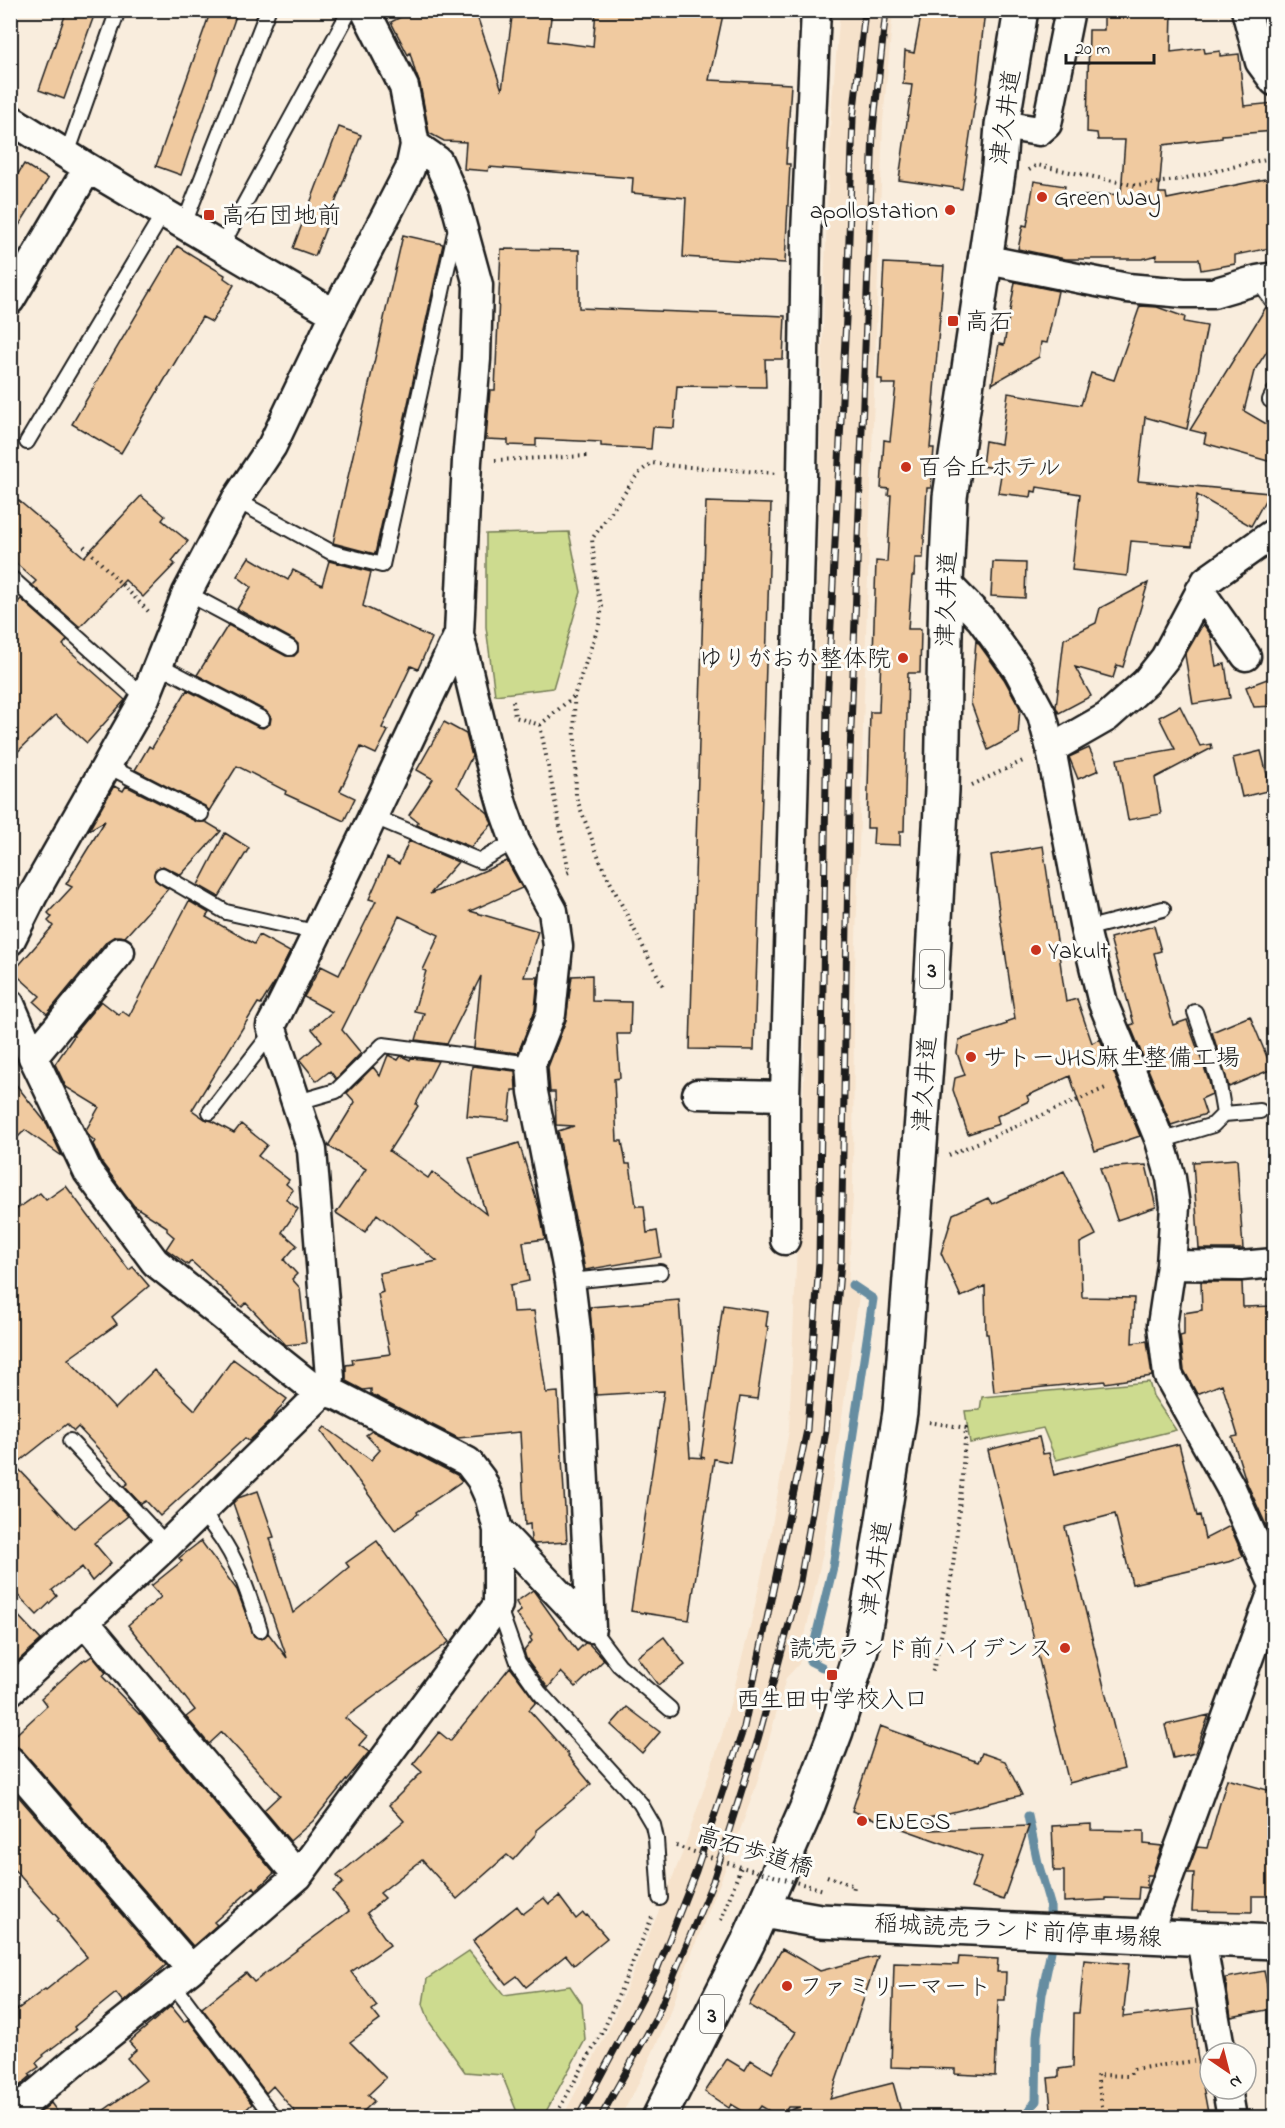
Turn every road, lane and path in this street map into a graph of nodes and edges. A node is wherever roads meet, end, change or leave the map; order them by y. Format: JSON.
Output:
{"nodes":[{"id":1,"x":118,"y":10,"type":"edge"},
{"id":2,"x":268,"y":10,"type":"edge"},
{"id":3,"x":350,"y":10,"type":"edge"},
{"id":4,"x":365,"y":10,"type":"edge"},
{"id":5,"x":816,"y":10,"type":"edge"},
{"id":6,"x":1021,"y":10,"type":"edge"},
{"id":7,"x":1070,"y":10,"type":"edge"},
{"id":8,"x":1246,"y":10,"type":"edge"},
{"id":9,"x":1275,"y":81,"type":"edge"},
{"id":10,"x":10,"y":119,"type":"edge"},
{"id":11,"x":1002,"y":125,"type":"junction"},
{"id":12,"x":415,"y":145,"type":"junction"},
{"id":13,"x":1275,"y":157,"type":"edge"},
{"id":14,"x":78,"y":161,"type":"junction"},
{"id":15,"x":1023,"y":173,"type":"dead end"},
{"id":16,"x":459,"y":214,"type":"junction"},
{"id":17,"x":174,"y":218,"type":"junction"},
{"id":18,"x":221,"y":247,"type":"junction"},
{"id":19,"x":983,"y":259,"type":"junction"},
{"id":20,"x":1266,"y":278,"type":"edge"},
{"id":21,"x":10,"y":300,"type":"edge"},
{"id":22,"x":1275,"y":303,"type":"edge"},
{"id":23,"x":335,"y":314,"type":"junction"},
{"id":24,"x":27,"y":442,"type":"dead end"},
{"id":25,"x":589,"y":456,"type":"dead end"},
{"id":26,"x":467,"y":461,"type":"junction"},
{"id":27,"x":802,"y":475,"type":"junction"},
{"id":28,"x":236,"y":500,"type":"junction"},
{"id":29,"x":1275,"y":533,"type":"edge"},
{"id":30,"x":84,"y":546,"type":"dead end"},
{"id":31,"x":10,"y":577,"type":"edge"},
{"id":32,"x":946,"y":583,"type":"junction"},
{"id":33,"x":1200,"y":591,"type":"junction"},
{"id":34,"x":187,"y":593,"type":"junction"},
{"id":35,"x":171,"y":634,"type":"junction"},
{"id":36,"x":459,"y":634,"type":"junction"},
{"id":37,"x":290,"y":648,"type":"dead end"},
{"id":38,"x":1246,"y":656,"type":"dead end"},
{"id":39,"x":159,"y":665,"type":"junction"},
{"id":40,"x":574,"y":696,"type":"junction"},
{"id":41,"x":145,"y":698,"type":"junction"},
{"id":42,"x":513,"y":701,"type":"dead end"},
{"id":43,"x":262,"y":719,"type":"dead end"},
{"id":44,"x":540,"y":725,"type":"junction"},
{"id":45,"x":1051,"y":748,"type":"junction"},
{"id":46,"x":108,"y":766,"type":"junction"},
{"id":47,"x":971,"y":785,"type":"dead end"},
{"id":48,"x":201,"y":814,"type":"dead end"},
{"id":49,"x":372,"y":816,"type":"junction"},
{"id":50,"x":515,"y":841,"type":"junction"},
{"id":51,"x":569,"y":872,"type":"dead end"},
{"id":52,"x":162,"y":875,"type":"dead end"},
{"id":53,"x":1163,"y":909,"type":"dead end"},
{"id":54,"x":1085,"y":929,"type":"junction"},
{"id":55,"x":319,"y":933,"type":"junction"},
{"id":56,"x":10,"y":941,"type":"edge"},
{"id":57,"x":120,"y":952,"type":"dead end"},
{"id":58,"x":663,"y":986,"type":"dead end"},
{"id":59,"x":10,"y":1004,"type":"edge"},
{"id":60,"x":1196,"y":1012,"type":"dead end"},
{"id":61,"x":273,"y":1032,"type":"junction"},
{"id":62,"x":33,"y":1057,"type":"junction"},
{"id":63,"x":531,"y":1064,"type":"junction"},
{"id":64,"x":1133,"y":1076,"type":"junction"},
{"id":65,"x":697,"y":1094,"type":"dead end"},
{"id":66,"x":785,"y":1096,"type":"junction"},
{"id":67,"x":298,"y":1102,"type":"junction"},
{"id":68,"x":210,"y":1112,"type":"dead end"},
{"id":69,"x":1260,"y":1112,"type":"dead end"},
{"id":70,"x":1224,"y":1114,"type":"junction"},
{"id":71,"x":1160,"y":1141,"type":"junction"},
{"id":72,"x":939,"y":1160,"type":"dead end"},
{"id":73,"x":784,"y":1240,"type":"dead end"},
{"id":74,"x":1275,"y":1263,"type":"edge"},
{"id":75,"x":1171,"y":1265,"type":"junction"},
{"id":76,"x":660,"y":1272,"type":"dead end"},
{"id":77,"x":570,"y":1281,"type":"junction"},
{"id":78,"x":324,"y":1391,"type":"junction"},
{"id":79,"x":927,"y":1422,"type":"dead end"},
{"id":80,"x":70,"y":1441,"type":"dead end"},
{"id":81,"x":201,"y":1512,"type":"junction"},
{"id":82,"x":498,"y":1530,"type":"junction"},
{"id":83,"x":168,"y":1545,"type":"junction"},
{"id":84,"x":1274,"y":1590,"type":"edge"},
{"id":85,"x":498,"y":1605,"type":"junction"},
{"id":86,"x":84,"y":1620,"type":"junction"},
{"id":87,"x":591,"y":1628,"type":"junction"},
{"id":88,"x":260,"y":1630,"type":"dead end"},
{"id":89,"x":932,"y":1674,"type":"dead end"},
{"id":90,"x":10,"y":1691,"type":"edge"},
{"id":91,"x":670,"y":1709,"type":"dead end"},
{"id":92,"x":10,"y":1761,"type":"edge"},
{"id":93,"x":676,"y":1846,"type":"dead end"},
{"id":94,"x":741,"y":1867,"type":"junction"},
{"id":95,"x":298,"y":1876,"type":"junction"},
{"id":96,"x":824,"y":1890,"type":"dead end"},
{"id":97,"x":660,"y":1898,"type":"joint"},
{"id":98,"x":763,"y":1911,"type":"junction"},
{"id":99,"x":720,"y":1923,"type":"dead end"},
{"id":100,"x":1147,"y":1936,"type":"junction"},
{"id":101,"x":1201,"y":1939,"type":"junction"},
{"id":102,"x":1275,"y":1942,"type":"edge"},
{"id":103,"x":182,"y":1976,"type":"junction"},
{"id":104,"x":1209,"y":2041,"type":"edge"},
{"id":105,"x":1198,"y":2059,"type":"edge"},
{"id":106,"x":1229,"y":2101,"type":"edge"},
{"id":107,"x":10,"y":2116,"type":"edge"},
{"id":108,"x":273,"y":2117,"type":"edge"},
{"id":109,"x":554,"y":2118,"type":"edge"},
{"id":110,"x":659,"y":2118,"type":"edge"},
{"id":111,"x":1104,"y":2118,"type":"edge"},
{"id":112,"x":1232,"y":2118,"type":"edge"}],
"edges":[{"from":1,"to":14,"type":"lane"},
{"from":2,"to":17,"type":"lane"},
{"from":3,"to":18,"type":"lane"},
{"from":4,"to":12,"type":"street"},
{"from":5,"to":27,"type":"street"},
{"from":6,"to":11,"type":"main road","name":"津久井道","number":"3"},
{"from":7,"to":11,"type":"street"},
{"from":8,"to":9,"type":"street"},
{"from":10,"to":14,"type":"street"},
{"from":11,"to":19,"type":"main road","name":"津久井道","number":"3"},
{"from":12,"to":16,"type":"street"},
{"from":12,"to":23,"type":"street"},
{"from":13,"to":15,"type":"path"},
{"from":14,"to":17,"type":"street"},
{"from":14,"to":21,"type":"street"},
{"from":16,"to":26,"type":"street"},
{"from":16,"to":28,"type":"lane"},
{"from":17,"to":18,"type":"street"},
{"from":17,"to":24,"type":"lane"},
{"from":18,"to":23,"type":"street"},
{"from":19,"to":20,"type":"street"},
{"from":19,"to":32,"type":"main road","name":"津久井道","number":"3"},
{"from":20,"to":22,"type":"lane"},
{"from":23,"to":28,"type":"street"},
{"from":25,"to":26,"type":"path"},
{"from":26,"to":36,"type":"street"},
{"from":27,"to":40,"type":"path"},
{"from":27,"to":66,"type":"street"},
{"from":28,"to":34,"type":"street"},
{"from":29,"to":33,"type":"street"},
{"from":30,"to":35,"type":"path"},
{"from":31,"to":41,"type":"lane"},
{"from":32,"to":45,"type":"street"},
{"from":32,"to":98,"type":"main road","name":"津久井道","number":"3"},
{"from":33,"to":38,"type":"street"},
{"from":33,"to":45,"type":"street"},
{"from":34,"to":35,"type":"street"},
{"from":34,"to":37,"type":"lane"},
{"from":35,"to":39,"type":"street"},
{"from":36,"to":49,"type":"street"},
{"from":36,"to":50,"type":"street"},
{"from":39,"to":41,"type":"street"},
{"from":39,"to":43,"type":"lane"},
{"from":40,"to":44,"type":"path"},
{"from":40,"to":58,"type":"path"},
{"from":41,"to":46,"type":"street"},
{"from":42,"to":44,"type":"path"},
{"from":44,"to":51,"type":"path"},
{"from":45,"to":47,"type":"path"},
{"from":45,"to":54,"type":"street"},
{"from":46,"to":48,"type":"lane"},
{"from":46,"to":56,"type":"street"},
{"from":49,"to":50,"type":"lane"},
{"from":49,"to":55,"type":"street"},
{"from":50,"to":63,"type":"street"},
{"from":52,"to":55,"type":"lane"},
{"from":53,"to":54,"type":"lane"},
{"from":54,"to":64,"type":"street"},
{"from":55,"to":61,"type":"street"},
{"from":57,"to":62,"type":"street"},
{"from":59,"to":62,"type":"street"},
{"from":60,"to":70,"type":"lane"},
{"from":61,"to":67,"type":"street"},
{"from":61,"to":68,"type":"lane"},
{"from":62,"to":78,"type":"street"},
{"from":63,"to":67,"type":"lane"},
{"from":63,"to":77,"type":"street"},
{"from":64,"to":71,"type":"street"},
{"from":64,"to":72,"type":"path"},
{"from":65,"to":66,"type":"street"},
{"from":66,"to":73,"type":"street"},
{"from":67,"to":78,"type":"street"},
{"from":69,"to":70,"type":"lane"},
{"from":70,"to":71,"type":"lane"},
{"from":71,"to":75,"type":"street"},
{"from":74,"to":75,"type":"street"},
{"from":75,"to":84,"type":"street"},
{"from":76,"to":77,"type":"lane"},
{"from":77,"to":87,"type":"street"},
{"from":78,"to":81,"type":"street"},
{"from":78,"to":82,"type":"street"},
{"from":79,"to":89,"type":"path"},
{"from":80,"to":83,"type":"lane"},
{"from":81,"to":83,"type":"street"},
{"from":81,"to":88,"type":"lane"},
{"from":82,"to":85,"type":"street"},
{"from":82,"to":87,"type":"street"},
{"from":83,"to":86,"type":"street"},
{"from":84,"to":100,"type":"street"},
{"from":85,"to":95,"type":"street"},
{"from":85,"to":97,"type":"lane"},
{"from":86,"to":90,"type":"street"},
{"from":86,"to":95,"type":"street"},
{"from":87,"to":91,"type":"lane"},
{"from":92,"to":103,"type":"street"},
{"from":93,"to":94,"type":"path","name":"高石歩道橋","bridge":true},
{"from":94,"to":96,"type":"path","name":"高石歩道橋","bridge":true},
{"from":94,"to":99,"type":"path"},
{"from":95,"to":103,"type":"street"},
{"from":97,"to":109,"type":"path"},
{"from":98,"to":100,"type":"main road","name":"稲城読売ランド前停車場線"},
{"from":98,"to":110,"type":"main road","name":"津久井道","number":"3"},
{"from":100,"to":101,"type":"main road","name":"稲城読売ランド前停車場線"},
{"from":101,"to":102,"type":"main road","name":"稲城読売ランド前停車場線"},
{"from":101,"to":104,"type":"street"},
{"from":103,"to":107,"type":"street"},
{"from":103,"to":108,"type":"lane"},
{"from":105,"to":111,"type":"path"},
{"from":106,"to":112,"type":"street"}]}
